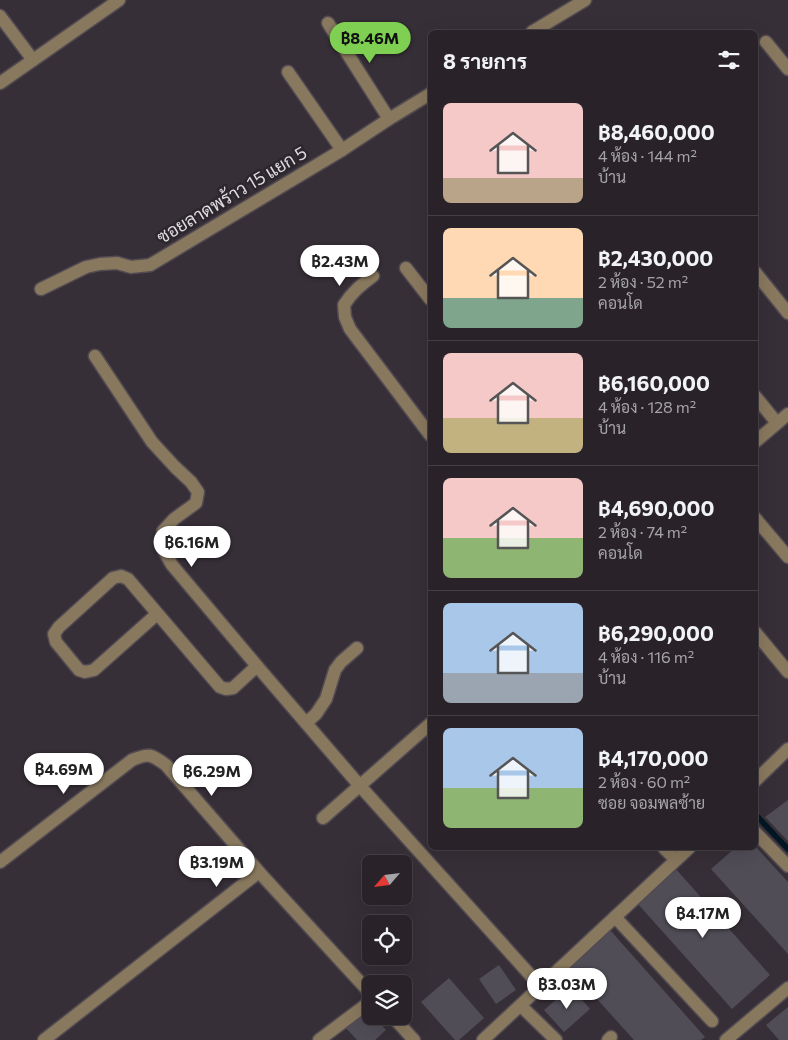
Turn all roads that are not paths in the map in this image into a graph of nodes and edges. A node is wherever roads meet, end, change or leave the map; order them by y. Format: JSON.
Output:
{"nodes":[{"id":1,"x":119,"y":0,"type":"edge"},
{"id":2,"x":585,"y":0,"type":"edge"},
{"id":3,"x":0,"y":16,"type":"edge"},
{"id":4,"x":328,"y":23,"type":"dead end"},
{"id":5,"x":535,"y":30,"type":"edge"},
{"id":6,"x":766,"y":42,"type":"dead end"},
{"id":7,"x":33,"y":60,"type":"junction"},
{"id":8,"x":788,"y":69,"type":"edge"},
{"id":9,"x":288,"y":72,"type":"dead end"},
{"id":10,"x":0,"y":83,"type":"edge"},
{"id":11,"x":428,"y":95,"type":"edge"},
{"id":12,"x":389,"y":119,"type":"junction"},
{"id":13,"x":342,"y":150,"type":"junction"},
{"id":14,"x":406,"y":268,"type":"dead end"},
{"id":15,"x":374,"y":276,"type":"dead end"},
{"id":16,"x":758,"y":276,"type":"edge"},
{"id":17,"x":41,"y":289,"type":"dead end"},
{"id":18,"x":428,"y":296,"type":"edge"},
{"id":19,"x":788,"y":313,"type":"edge"},
{"id":20,"x":95,"y":356,"type":"dead end"},
{"id":21,"x":758,"y":400,"type":"edge"},
{"id":22,"x":788,"y":414,"type":"edge"},
{"id":23,"x":778,"y":423,"type":"junction"},
{"id":24,"x":428,"y":432,"type":"edge"},
{"id":25,"x":758,"y":440,"type":"edge"},
{"id":26,"x":758,"y":522,"type":"edge"},
{"id":27,"x":788,"y":557,"type":"edge"},
{"id":28,"x":157,"y":614,"type":"junction"},
{"id":29,"x":758,"y":636,"type":"edge"},
{"id":30,"x":357,"y":648,"type":"dead end"},
{"id":31,"x":257,"y":666,"type":"junction"},
{"id":32,"x":788,"y":672,"type":"edge"},
{"id":33,"x":306,"y":723,"type":"junction"},
{"id":34,"x":428,"y":726,"type":"edge"},
{"id":35,"x":788,"y":749,"type":"edge"},
{"id":36,"x":758,"y":778,"type":"edge"},
{"id":37,"x":360,"y":786,"type":"junction"},
{"id":38,"x":322,"y":818,"type":"dead end"},
{"id":39,"x":758,"y":835,"type":"edge"},
{"id":40,"x":666,"y":850,"type":"edge"},
{"id":41,"x":687,"y":850,"type":"edge"},
{"id":42,"x":676,"y":860,"type":"junction"},
{"id":43,"x":0,"y":862,"type":"edge"},
{"id":44,"x":788,"y":866,"type":"edge"},
{"id":45,"x":259,"y":872,"type":"junction"},
{"id":46,"x":615,"y":918,"type":"junction"},
{"id":47,"x":362,"y":984,"type":"edge"},
{"id":48,"x":541,"y":987,"type":"junction"},
{"id":49,"x":788,"y":988,"type":"edge"},
{"id":50,"x":520,"y":1006,"type":"junction"},
{"id":51,"x":362,"y":1008,"type":"edge"},
{"id":52,"x":712,"y":1021,"type":"dead end"},
{"id":53,"x":400,"y":1025,"type":"edge"},
{"id":54,"x":44,"y":1040,"type":"edge"},
{"id":55,"x":319,"y":1040,"type":"edge"},
{"id":56,"x":414,"y":1040,"type":"edge"},
{"id":57,"x":483,"y":1040,"type":"edge"},
{"id":58,"x":556,"y":1040,"type":"edge"},
{"id":59,"x":726,"y":1040,"type":"edge"}],
"edges":[{"from":1,"to":7,"type":"street"},
{"from":2,"to":5,"type":"street"},
{"from":3,"to":7,"type":"street"},
{"from":4,"to":12,"type":"street"},
{"from":6,"to":8,"type":"street"},
{"from":7,"to":10,"type":"street"},
{"from":9,"to":13,"type":"street"},
{"from":11,"to":12,"type":"street","name":"ซอยลาดพร้าว 15 แยก 5"},
{"from":12,"to":13,"type":"street","name":"ซอยลาดพร้าว 15 แยก 5"},
{"from":13,"to":17,"type":"street","name":"ซอยลาดพร้าว 15 แยก 5"},
{"from":14,"to":18,"type":"street"},
{"from":15,"to":24,"type":"street"},
{"from":16,"to":19,"type":"street"},
{"from":20,"to":31,"type":"street"},
{"from":21,"to":23,"type":"street"},
{"from":22,"to":23,"type":"street"},
{"from":23,"to":25,"type":"street"},
{"from":26,"to":27,"type":"street"},
{"from":28,"to":28,"type":"street"},
{"from":28,"to":31,"type":"street"},
{"from":29,"to":32,"type":"street"},
{"from":30,"to":33,"type":"street"},
{"from":31,"to":33,"type":"street"},
{"from":33,"to":37,"type":"street"},
{"from":34,"to":37,"type":"street"},
{"from":35,"to":36,"type":"street"},
{"from":37,"to":38,"type":"street"},
{"from":37,"to":48,"type":"street"},
{"from":39,"to":44,"type":"street"},
{"from":40,"to":42,"type":"street"},
{"from":41,"to":42,"type":"street"},
{"from":42,"to":46,"type":"street"},
{"from":43,"to":45,"type":"street"},
{"from":45,"to":47,"type":"street"},
{"from":45,"to":54,"type":"street"},
{"from":46,"to":48,"type":"street"},
{"from":46,"to":52,"type":"street"},
{"from":48,"to":50,"type":"street"},
{"from":49,"to":59,"type":"street"},
{"from":50,"to":57,"type":"street"},
{"from":50,"to":58,"type":"street"},
{"from":51,"to":55,"type":"street"},
{"from":53,"to":56,"type":"street"}]}
